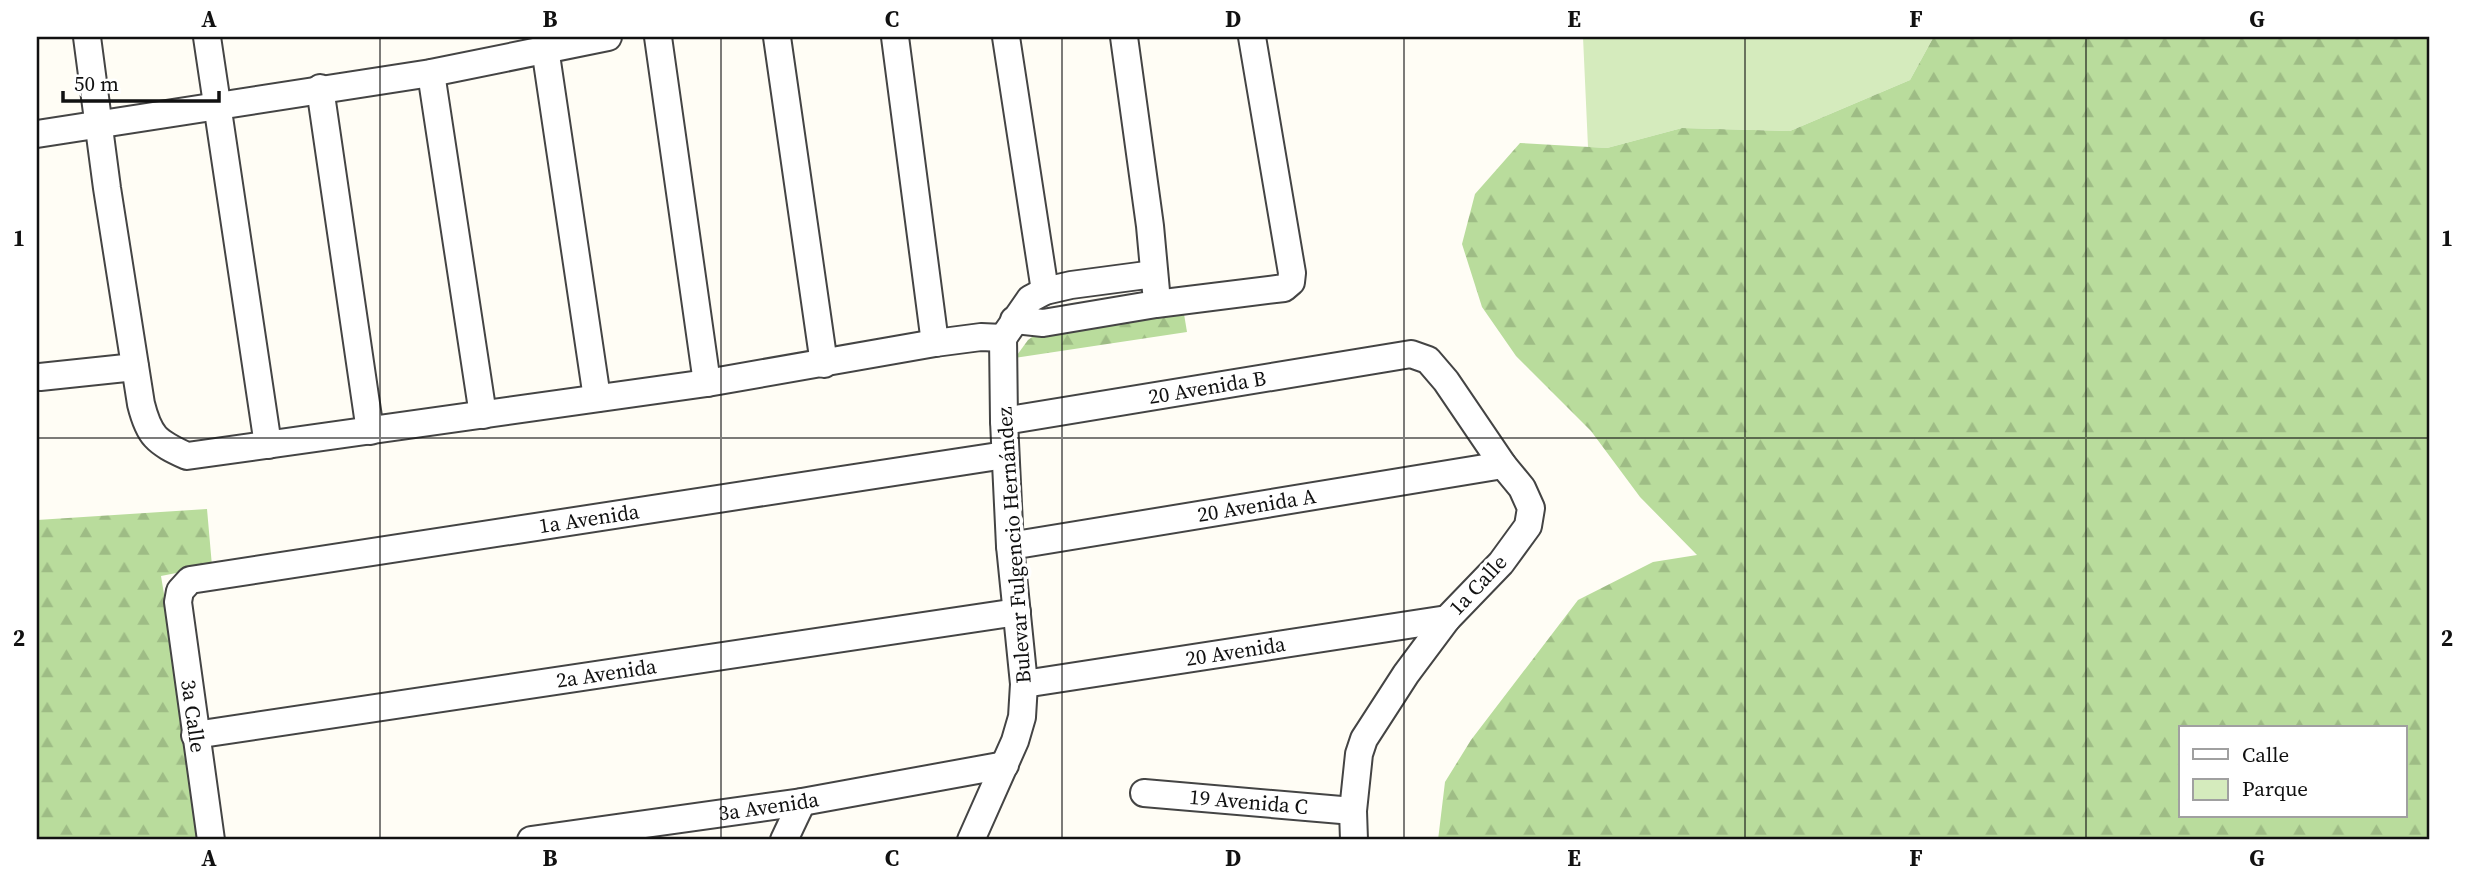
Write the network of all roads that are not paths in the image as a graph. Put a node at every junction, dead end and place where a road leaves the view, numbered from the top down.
1 (87, 37) edge
2 (207, 37) edge
3 (608, 37) edge
4 (658, 37) edge
5 (777, 37) edge
6 (895, 37) edge
7 (1006, 37) edge
8 (1124, 37) edge
9 (1252, 37) edge
10 (502, 46) edge
11 (545, 48) junction
12 (431, 73) junction
13 (320, 88) junction
14 (217, 105) junction
15 (98, 124) junction
16 (37, 134) edge
17 (1154, 274) junction
18 (1045, 291) junction
19 (1156, 304) junction
20 (1009, 329) junction
21 (935, 343) junction
22 (1411, 354) joint
23 (824, 364) junction
24 (135, 368) junction
25 (40, 377) dead end
26 (707, 383) junction
27 (597, 398) junction
28 (483, 415) junction
29 (1004, 421) junction
30 (370, 432) junction
31 (268, 445) junction
32 (1005, 455) junction
33 (1503, 465) junction
34 (1010, 546) junction
35 (180, 591) joint
36 (1017, 612) junction
37 (1447, 619) junction
38 (1024, 684) junction
39 (195, 735) junction
40 (1005, 765) junction
41 (1144, 793) dead end
42 (802, 802) junction
43 (1353, 811) junction
44 (211, 840) edge
45 (531, 840) edge
46 (784, 840) edge
47 (971, 840) edge
48 (1354, 840) edge

1 - 15 street
2 - 14 street
3 - 11 street
4 - 26 street
5 - 23 street
6 - 21 street
7 - 18 street
8 - 17 street
9 - 19 street
10 - 11 street
10 - 12 street
11 - 27 street
12 - 13 street
12 - 28 street
13 - 14 street
13 - 30 street
14 - 15 street
14 - 31 street
15 - 16 street
15 - 24 street
17 - 18 street
17 - 19 street
18 - 20 street
19 - 20 street
20 - 21 street
20 - 29 street, Bulevar Fulgencio Hernández
21 - 23 street
22 - 29 street, 20 Avenida B
22 - 33 street, 1a Calle
23 - 26 street
24 - 25 street
24 - 31 street
26 - 27 street
27 - 28 street
28 - 30 street
29 - 32 street, Bulevar Fulgencio Hernández
30 - 31 street
32 - 34 street, Bulevar Fulgencio Hernández
32 - 35 street, 1a Avenida
33 - 34 street, 20 Avenida A
33 - 37 street, 1a Calle
34 - 36 street, Bulevar Fulgencio Hernández
35 - 39 street, 3a Calle
36 - 38 street, Bulevar Fulgencio Hernández
36 - 39 street, 2a Avenida
37 - 38 street, 20 Avenida
37 - 43 street, 1a Calle
38 - 40 street, Bulevar Fulgencio Hernández
39 - 44 street, 3a Calle
40 - 42 street, 3a Avenida
40 - 47 street, Bulevar Fulgencio Hernández
41 - 43 street, 19 Avenida C
42 - 45 street, 3a Avenida
42 - 46 street
43 - 48 street, 1a Calle

